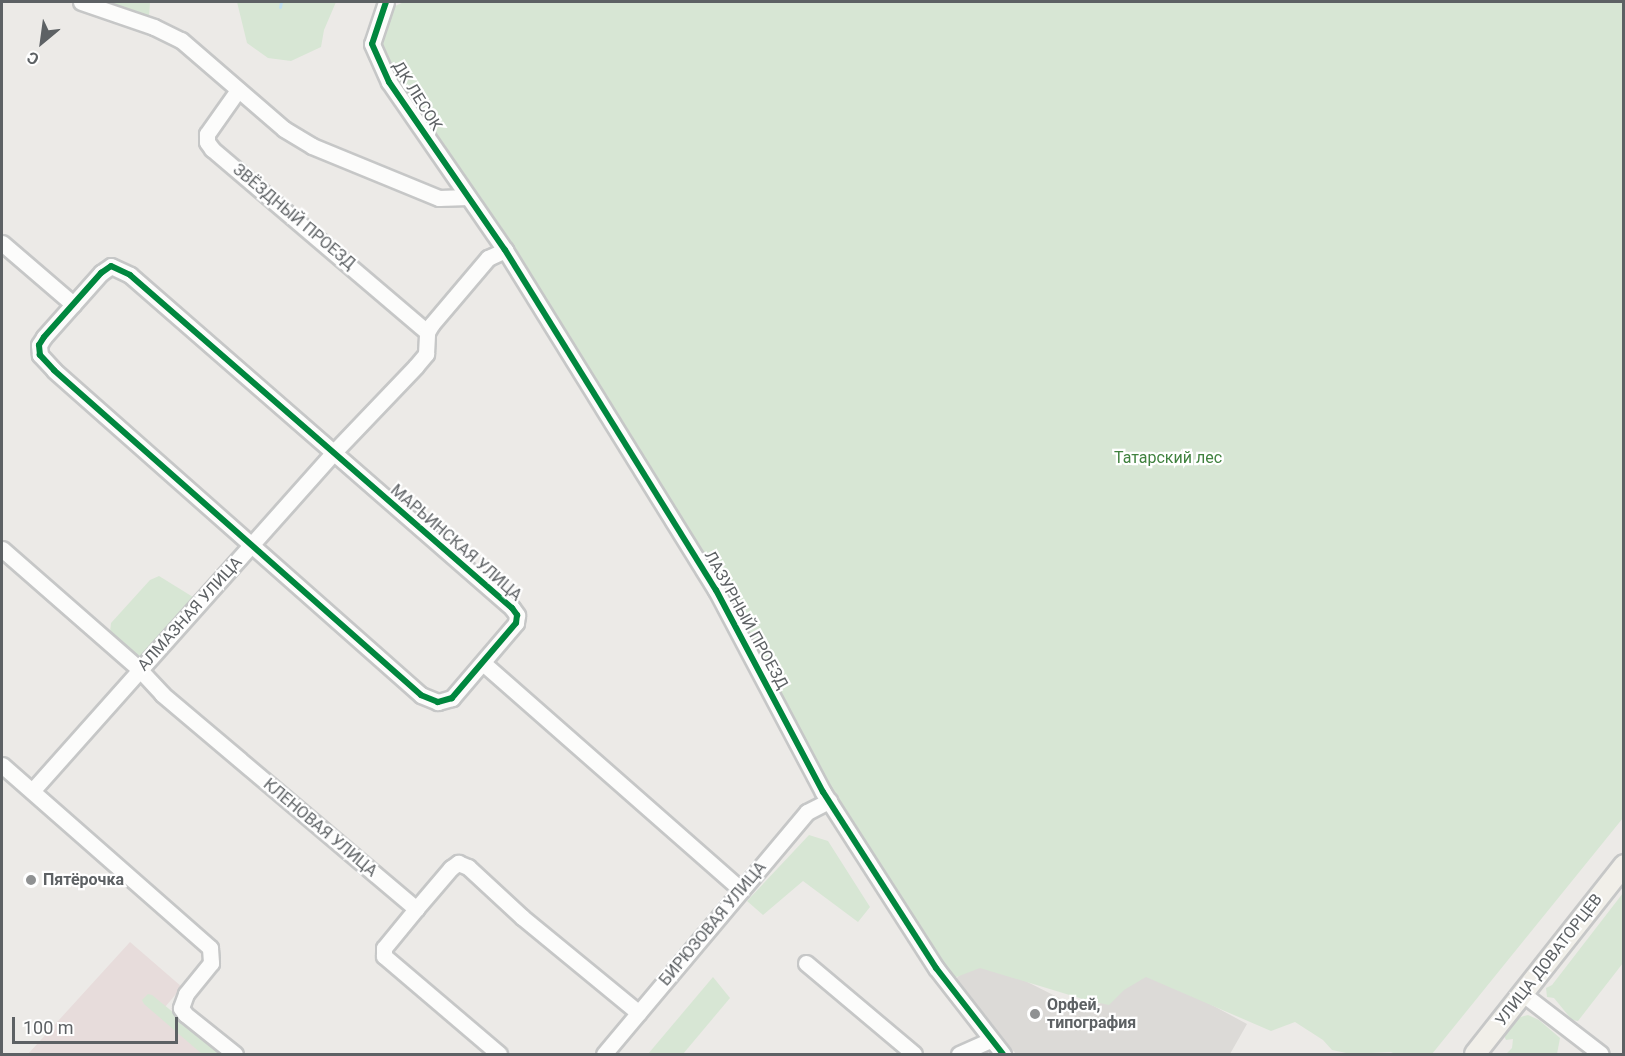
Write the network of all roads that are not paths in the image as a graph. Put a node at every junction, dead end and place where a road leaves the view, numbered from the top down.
1 (81, 2) edge
2 (386, 2) edge
3 (238, 90) junction
4 (468, 197) junction
5 (2, 243) edge
6 (505, 250) junction
7 (74, 304) junction
8 (428, 332) junction
9 (333, 453) junction
10 (253, 543) junction
11 (2, 549) edge
12 (483, 663) junction
13 (140, 670) junction
14 (2, 765) edge
15 (32, 791) junction
16 (829, 801) junction
17 (1623, 865) edge
18 (741, 890) junction
19 (416, 909) junction
20 (806, 963) dead end
21 (1523, 993) junction
22 (639, 1013) junction
23 (991, 1040) junction
24 (235, 1054) edge
25 (499, 1054) edge
26 (604, 1054) edge
27 (914, 1054) edge
28 (958, 1054) edge
29 (1003, 1054) edge
30 (1475, 1054) edge
31 (1601, 1054) edge

1 - 3 street
2 - 4 street, ДК ЛЕСОК
3 - 4 street
3 - 8 street, ЗВЁЗДНЫЙ ПРОЕЗД
4 - 6 street, ЛАЗУРНЫЙ ПРОЕЗД
5 - 7 street
6 - 8 street, АЛМАЗНАЯ УЛИЦА
6 - 16 street, ЛАЗУРНЫЙ ПРОЕЗД
7 - 9 street, МАРЬИНСКАЯ УЛИЦА
7 - 10 street, МАРЬИНСКАЯ УЛИЦА
8 - 9 street, АЛМАЗНАЯ УЛИЦА
9 - 10 street, АЛМАЗНАЯ УЛИЦА
9 - 12 street, МАРЬИНСКАЯ УЛИЦА
10 - 12 street, МАРЬИНСКАЯ УЛИЦА
10 - 13 street, АЛМАЗНАЯ УЛИЦА
11 - 13 street, КЛЕНОВАЯ УЛИЦА
12 - 18 street
13 - 15 street, АЛМАЗНАЯ УЛИЦА
13 - 19 street, КЛЕНОВАЯ УЛИЦА
14 - 15 street
15 - 24 street
16 - 18 street, БИРЮЗОВАЯ УЛИЦА
16 - 23 street, ЛАЗУРНЫЙ ПРОЕЗД
17 - 21 main road, УЛИЦА ДОВАТОРЦЕВ
18 - 22 street, БИРЮЗОВАЯ УЛИЦА
19 - 22 street
19 - 25 street
20 - 27 street
21 - 30 main road, УЛИЦА ДОВАТОРЦЕВ
21 - 31 street
22 - 26 street, БИРЮЗОВАЯ УЛИЦА
23 - 28 street
23 - 29 street, ЛАЗУРНЫЙ ПРОЕЗД

